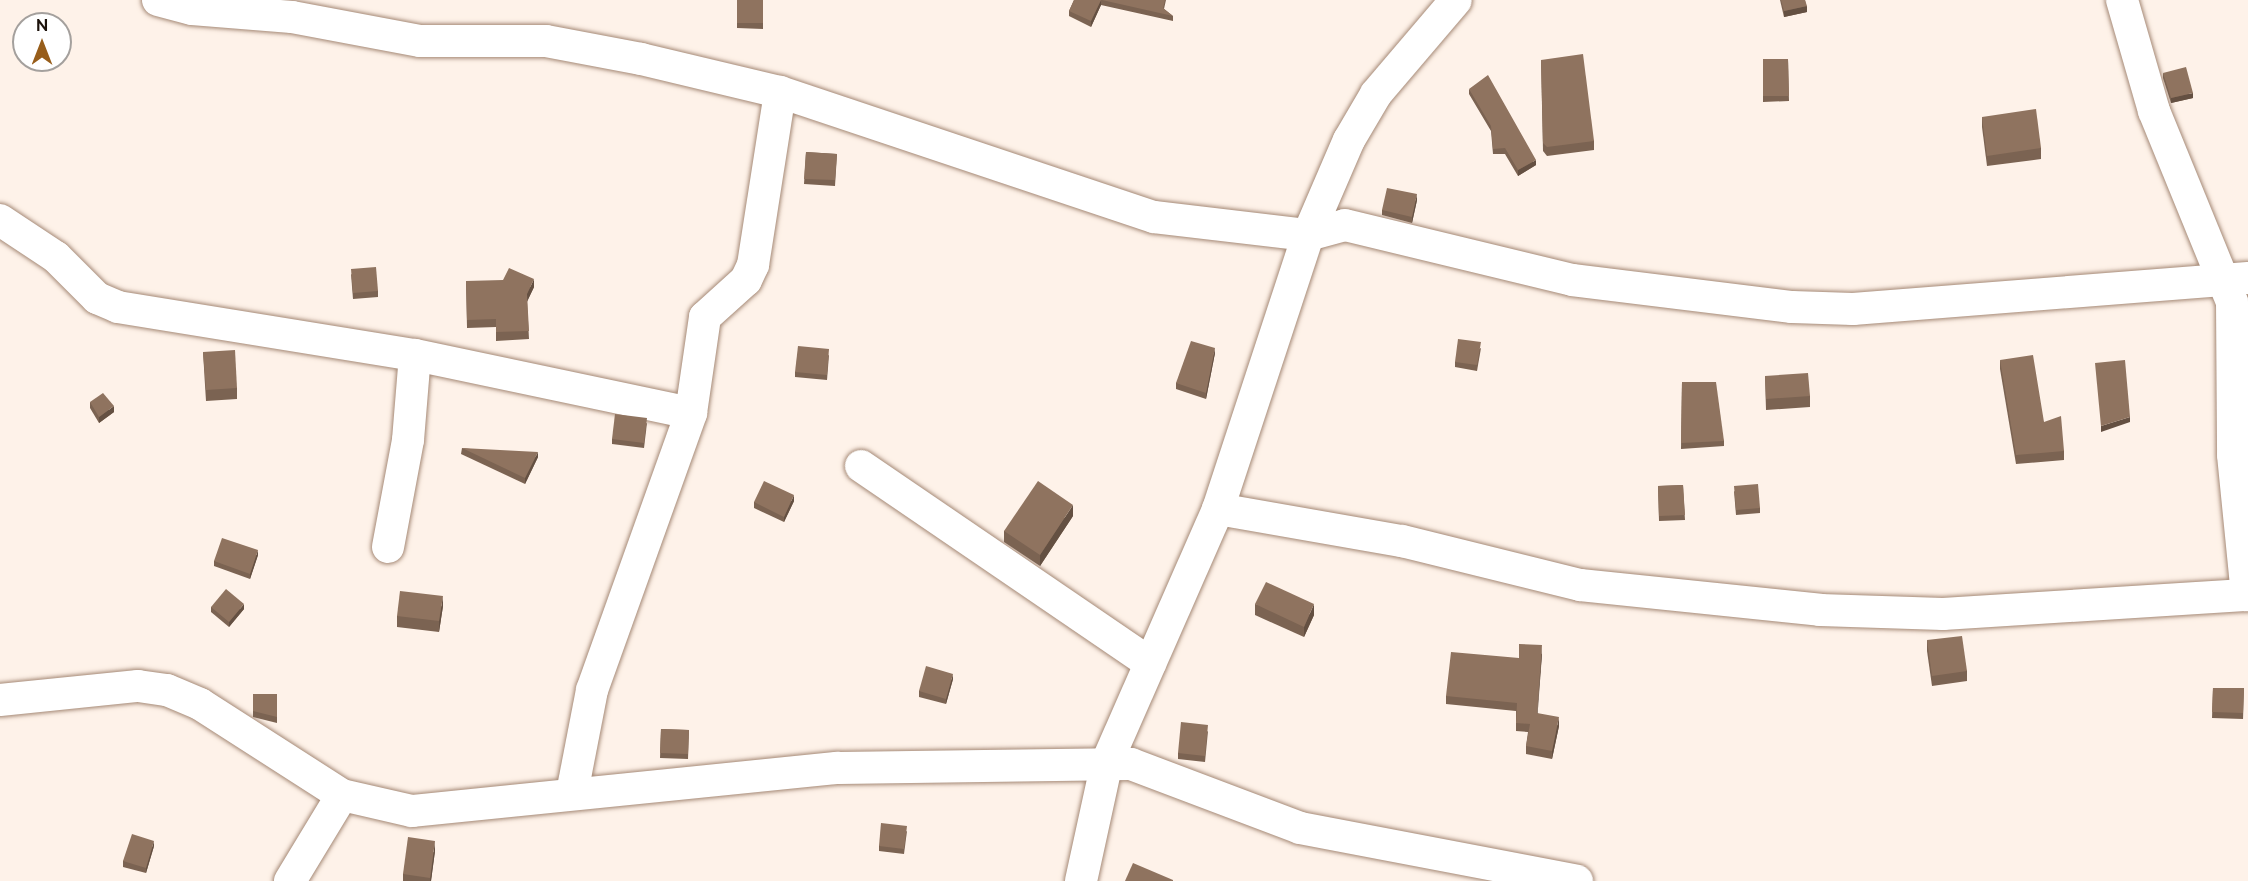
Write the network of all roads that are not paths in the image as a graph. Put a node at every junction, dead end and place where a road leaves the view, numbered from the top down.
1 (158, 0) edge
2 (1456, 0) edge
3 (2122, 0) edge
4 (780, 92) junction
5 (0, 220) edge
6 (1308, 235) junction
7 (2236, 278) edge
8 (415, 355) junction
9 (691, 413) junction
10 (861, 465) dead end
11 (1218, 509) junction
12 (388, 547) dead end
13 (2248, 595) edge
14 (1150, 663) junction
15 (0, 700) edge
16 (1107, 762) junction
17 (572, 793) junction
18 (342, 795) junction
19 (290, 881) edge
20 (1081, 881) edge
21 (1577, 881) edge

1 - 4 street
2 - 6 street
3 - 7 street
4 - 6 street
4 - 9 street
5 - 8 street
6 - 7 street
6 - 11 street
7 - 13 street
8 - 9 street
8 - 12 street
9 - 17 street
10 - 14 street
11 - 13 street
11 - 14 street
14 - 16 street
15 - 18 street
16 - 17 street
16 - 20 street
16 - 21 street
17 - 18 street
18 - 19 street

